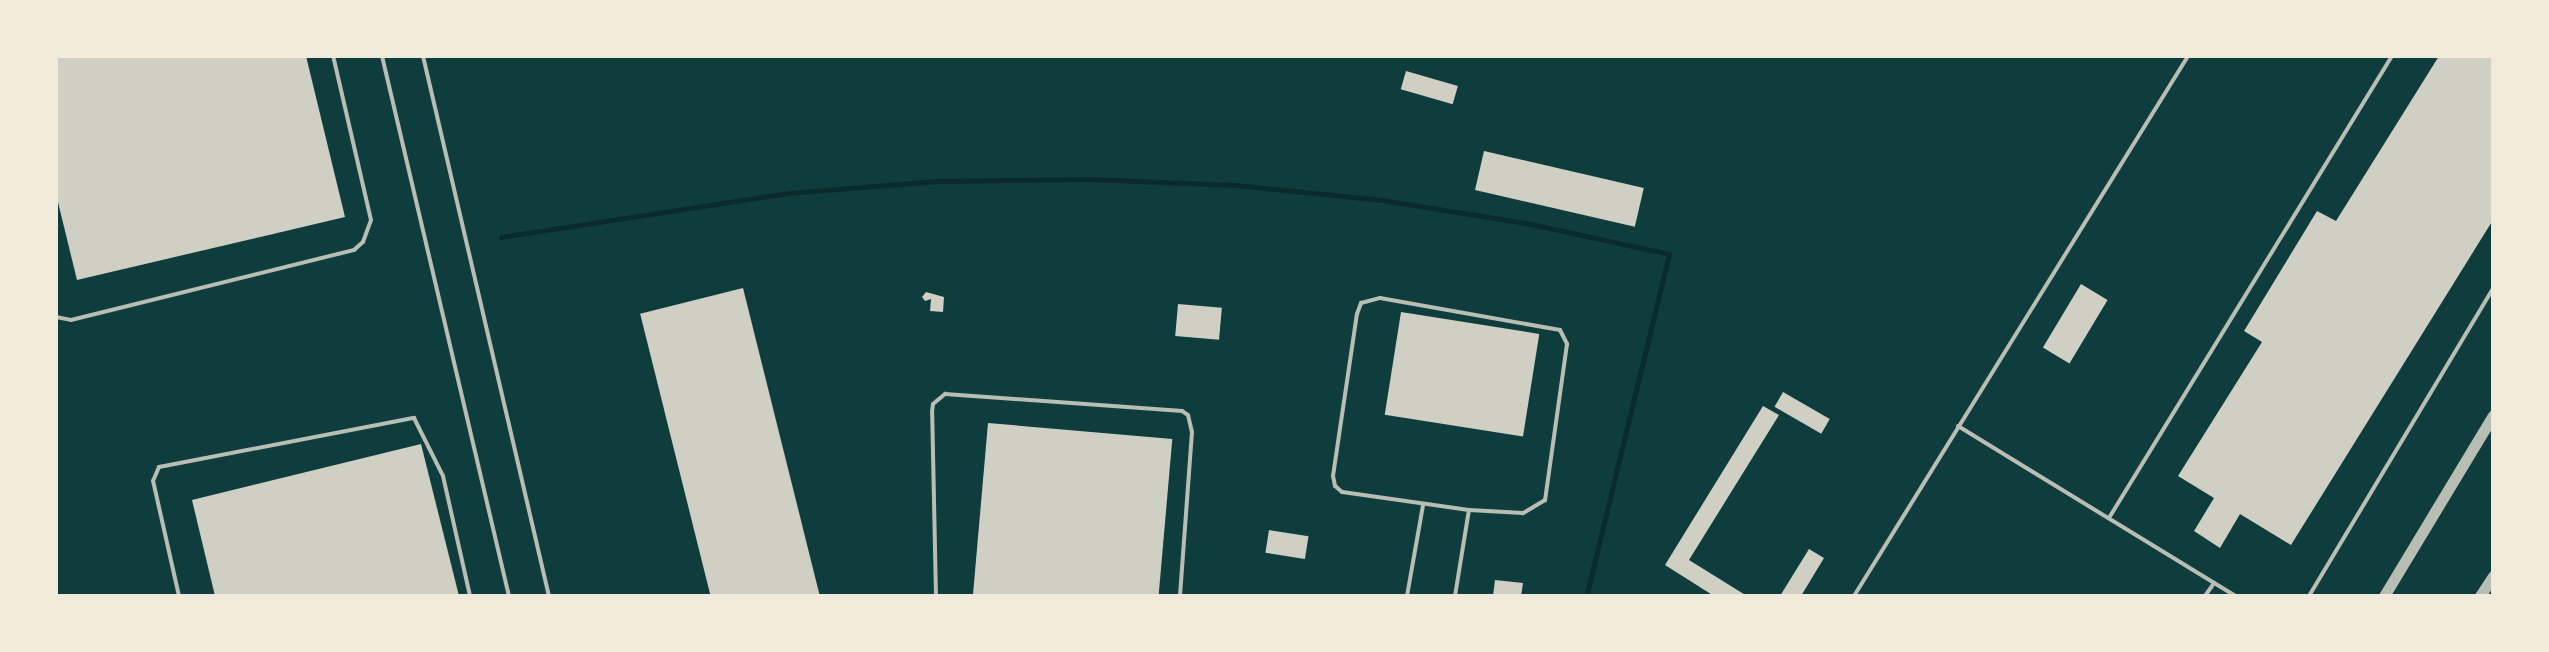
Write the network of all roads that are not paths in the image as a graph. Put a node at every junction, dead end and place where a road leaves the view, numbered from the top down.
1 (333, 56) edge
2 (382, 56) edge
3 (423, 56) edge
4 (2188, 56) edge
5 (2392, 56) edge
6 (2493, 289) edge
7 (56, 317) edge
8 (2493, 415) edge
9 (1958, 426) junction
10 (1423, 505) junction
11 (1469, 510) junction
12 (2109, 518) junction
13 (2493, 576) edge
14 (2214, 583) junction
15 (179, 596) edge
16 (470, 596) edge
17 (509, 596) edge
18 (549, 596) edge
19 (936, 596) edge
20 (1180, 596) edge
21 (1407, 596) edge
22 (1455, 596) edge
23 (1854, 596) edge
24 (2205, 596) edge
25 (2235, 596) edge
26 (2309, 596) edge
27 (2384, 596) edge
28 (2480, 596) edge

1 - 7 lane
2 - 17 lane
3 - 18 lane
4 - 9 lane
5 - 12 lane
6 - 26 lane
8 - 27 street
9 - 12 lane
9 - 23 lane
10 - 11 lane
10 - 11 lane
10 - 21 lane
11 - 22 lane
12 - 14 lane
13 - 28 street
14 - 24 lane
14 - 25 lane
15 - 16 lane
19 - 20 lane

